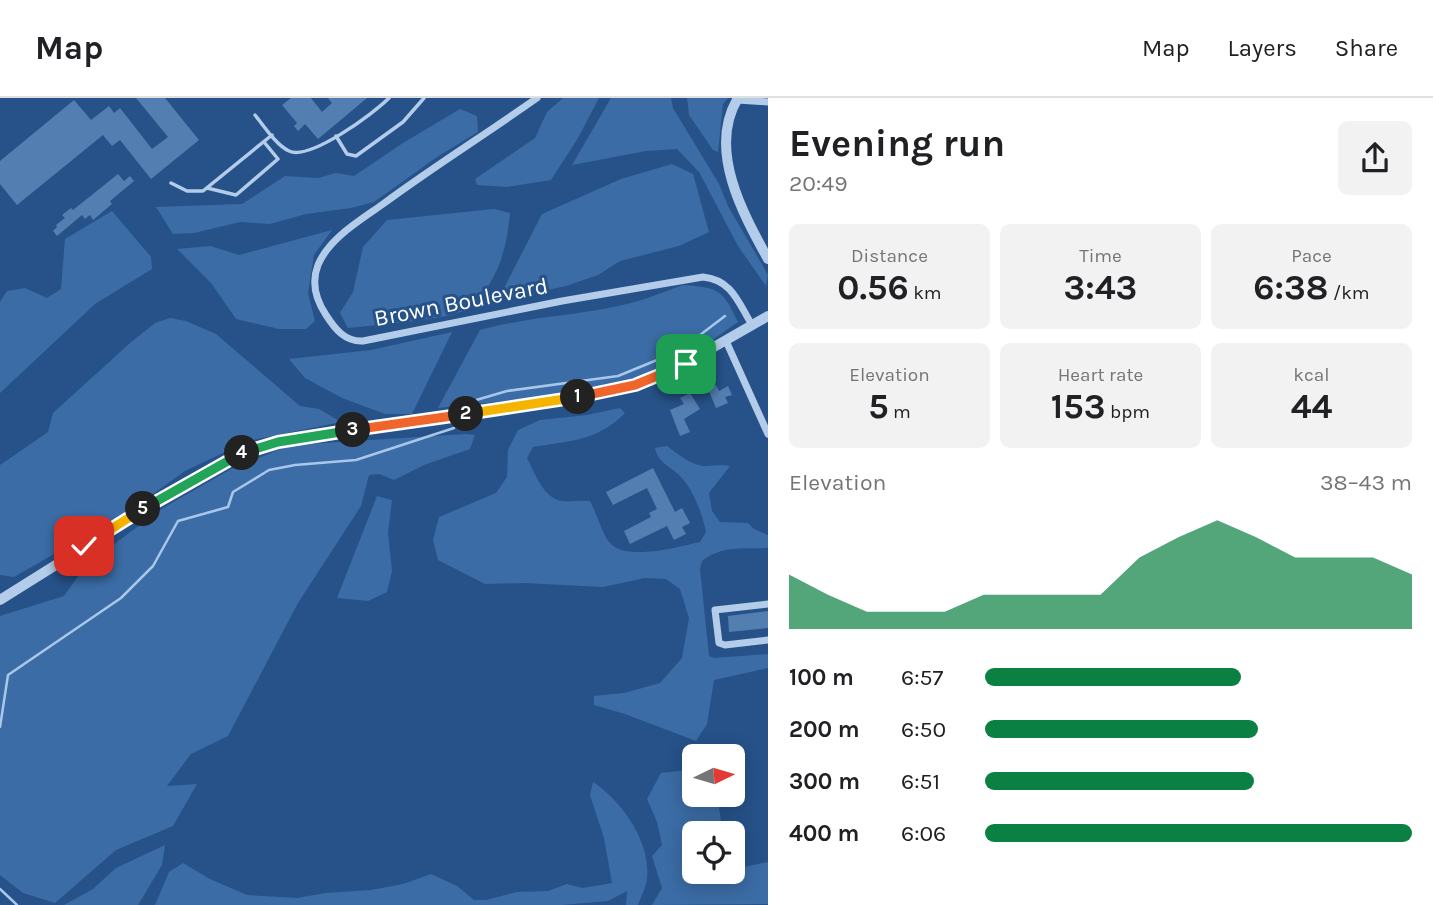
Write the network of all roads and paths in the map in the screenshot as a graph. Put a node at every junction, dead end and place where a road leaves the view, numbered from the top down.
1 (389, 98) edge
2 (425, 98) edge
3 (537, 98) edge
4 (738, 99) edge
5 (768, 99) edge
6 (255, 115) dead end
7 (272, 135) junction
8 (335, 136) junction
9 (264, 142) junction
10 (171, 183) dead end
11 (206, 188) junction
12 (768, 260) edge
13 (768, 316) edge
14 (752, 325) junction
15 (726, 341) junction
16 (768, 434) edge
17 (0, 600) edge
18 (768, 604) edge
19 (768, 640) edge

1 - 8 lane
2 - 8 lane
3 - 14 street, Brown Boulevard
4 - 5 street
4 - 12 street
6 - 7 lane
7 - 8 lane
7 - 9 lane
9 - 11 lane
9 - 11 lane
10 - 11 lane
13 - 14 street
14 - 15 street
15 - 16 street
15 - 17 street
18 - 19 street

